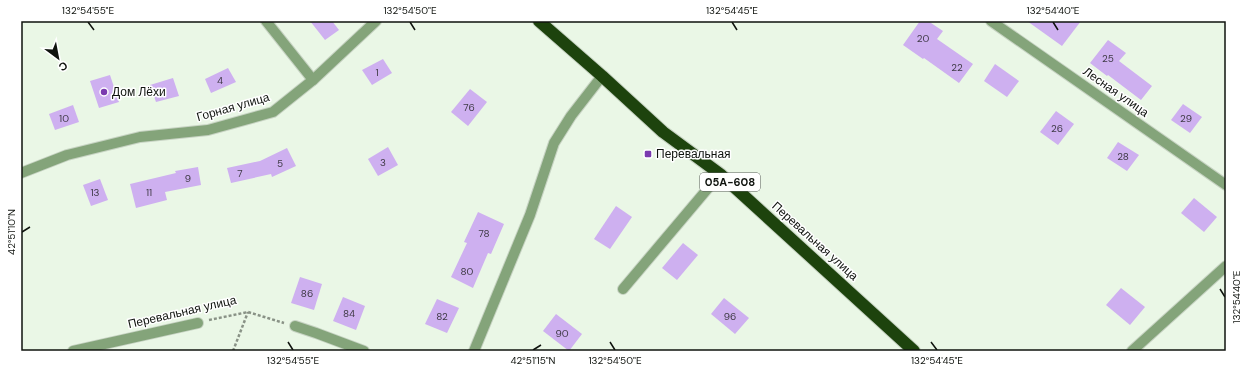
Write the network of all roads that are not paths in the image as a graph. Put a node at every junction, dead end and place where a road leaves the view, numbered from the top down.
1 (266, 21) edge
2 (376, 21) edge
3 (538, 21) edge
4 (991, 21) edge
5 (602, 76) junction
6 (313, 80) junction
7 (21, 173) edge
8 (720, 174) junction
9 (1226, 185) edge
10 (1226, 266) edge
11 (622, 288) dead end
12 (198, 323) road end
13 (295, 326) road end
14 (73, 351) edge
15 (364, 351) edge
16 (474, 351) edge
17 (914, 351) edge
18 (1132, 351) edge

1 - 6 street
2 - 6 street, Горная улица
3 - 5 highway, Перевальная улица / 05А-608
4 - 9 street, Лесная улица
5 - 8 highway, Перевальная улица / 05А-608
5 - 16 street
6 - 7 street, Горная улица
8 - 11 street
8 - 17 highway, Перевальная улица / 05А-608
10 - 18 street
12 - 14 street, Перевальная улица
13 - 15 street

